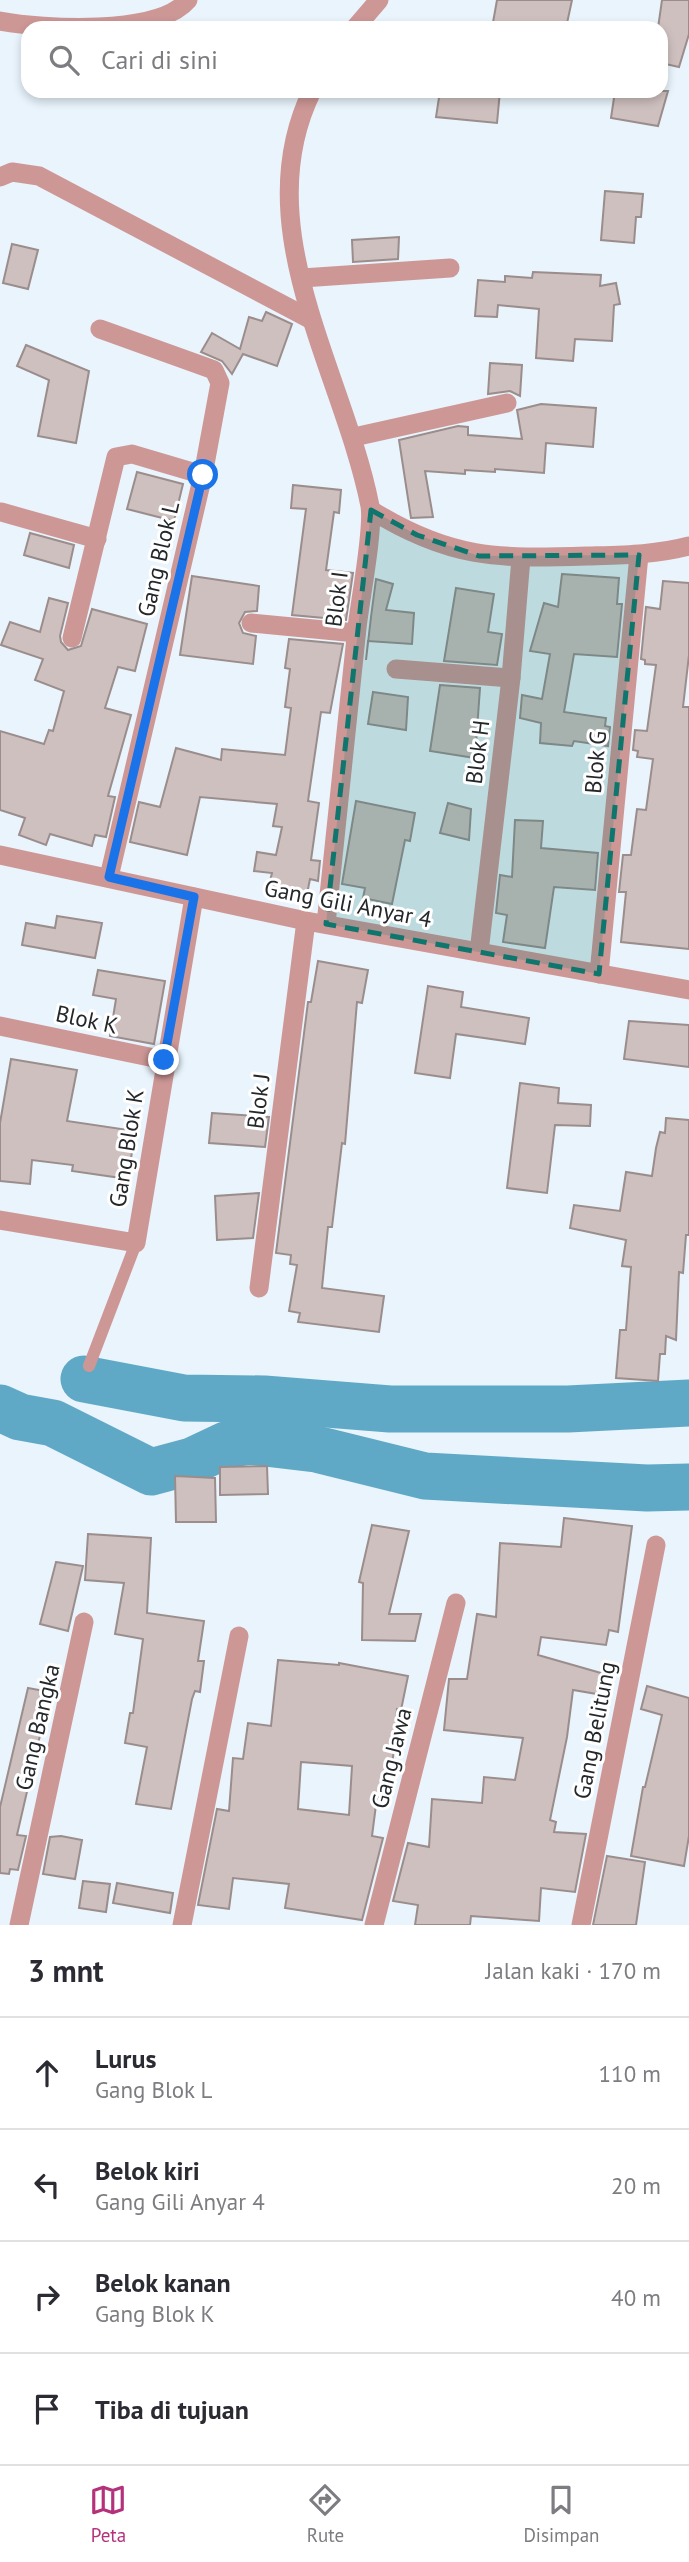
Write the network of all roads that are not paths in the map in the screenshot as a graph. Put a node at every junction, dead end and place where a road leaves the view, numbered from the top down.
1 (188, 0) edge
2 (379, 0) edge
3 (0, 21) edge
4 (136, 21) edge
5 (361, 21) edge
6 (21, 23) edge
7 (308, 98) edge
8 (0, 177) edge
9 (450, 268) dead end
10 (302, 278) junction
11 (310, 319) junction
12 (100, 329) dead end
13 (507, 403) dead end
14 (354, 437) junction
15 (203, 475) junction
16 (371, 510) junction
17 (1, 512) edge
18 (97, 540) junction
19 (689, 546) edge
20 (639, 555) junction
21 (521, 558) junction
22 (251, 623) dead end
23 (356, 634) junction
24 (72, 638) dead end
25 (396, 669) dead end
26 (511, 678) junction
27 (0, 855) edge
28 (109, 877) junction
29 (194, 897) junction
30 (316, 922) junction
31 (479, 952) junction
32 (599, 974) junction
33 (689, 990) edge
34 (0, 1026) edge
35 (164, 1060) junction
36 (0, 1220) edge
37 (136, 1243) junction
38 (259, 1288) dead end
39 (89, 1366) dead end
40 (656, 1545) dead end
41 (456, 1603) dead end
42 (84, 1622) dead end
43 (239, 1636) dead end
44 (19, 1925) edge
45 (182, 1925) edge
46 (374, 1925) edge
47 (581, 1925) edge

1 - 4 street
2 - 5 street
3 - 6 street
7 - 10 street, Blok I
8 - 11 street
9 - 10 street
10 - 11 street, Blok I
11 - 14 street, Blok I
12 - 15 street, Gang Blok L
13 - 14 street
14 - 16 street, Blok I
15 - 18 street
15 - 28 street, Gang Blok L
16 - 21 street
16 - 23 street, Blok I
17 - 18 street
18 - 24 street
19 - 20 street
20 - 21 street
20 - 32 street, Blok G
21 - 26 street, Blok H
22 - 23 street
23 - 30 street, Blok I
25 - 26 street
26 - 31 street, Blok H
27 - 28 street, Gang Gili Anyar 4
28 - 29 street, Gang Gili Anyar 4
29 - 30 street, Gang Gili Anyar 4
29 - 35 street, Gang Blok K
30 - 31 street, Gang Gili Anyar 4
30 - 38 street, Blok J
31 - 32 street, Gang Gili Anyar 4
32 - 33 street, Gang Gili Anyar 4
34 - 35 street, Blok K
35 - 37 street, Gang Blok K
36 - 37 street
37 - 39 lane
40 - 47 street, Gang Belitung
41 - 46 street, Gang Jawa
42 - 44 street, Gang Bangka
43 - 45 street

